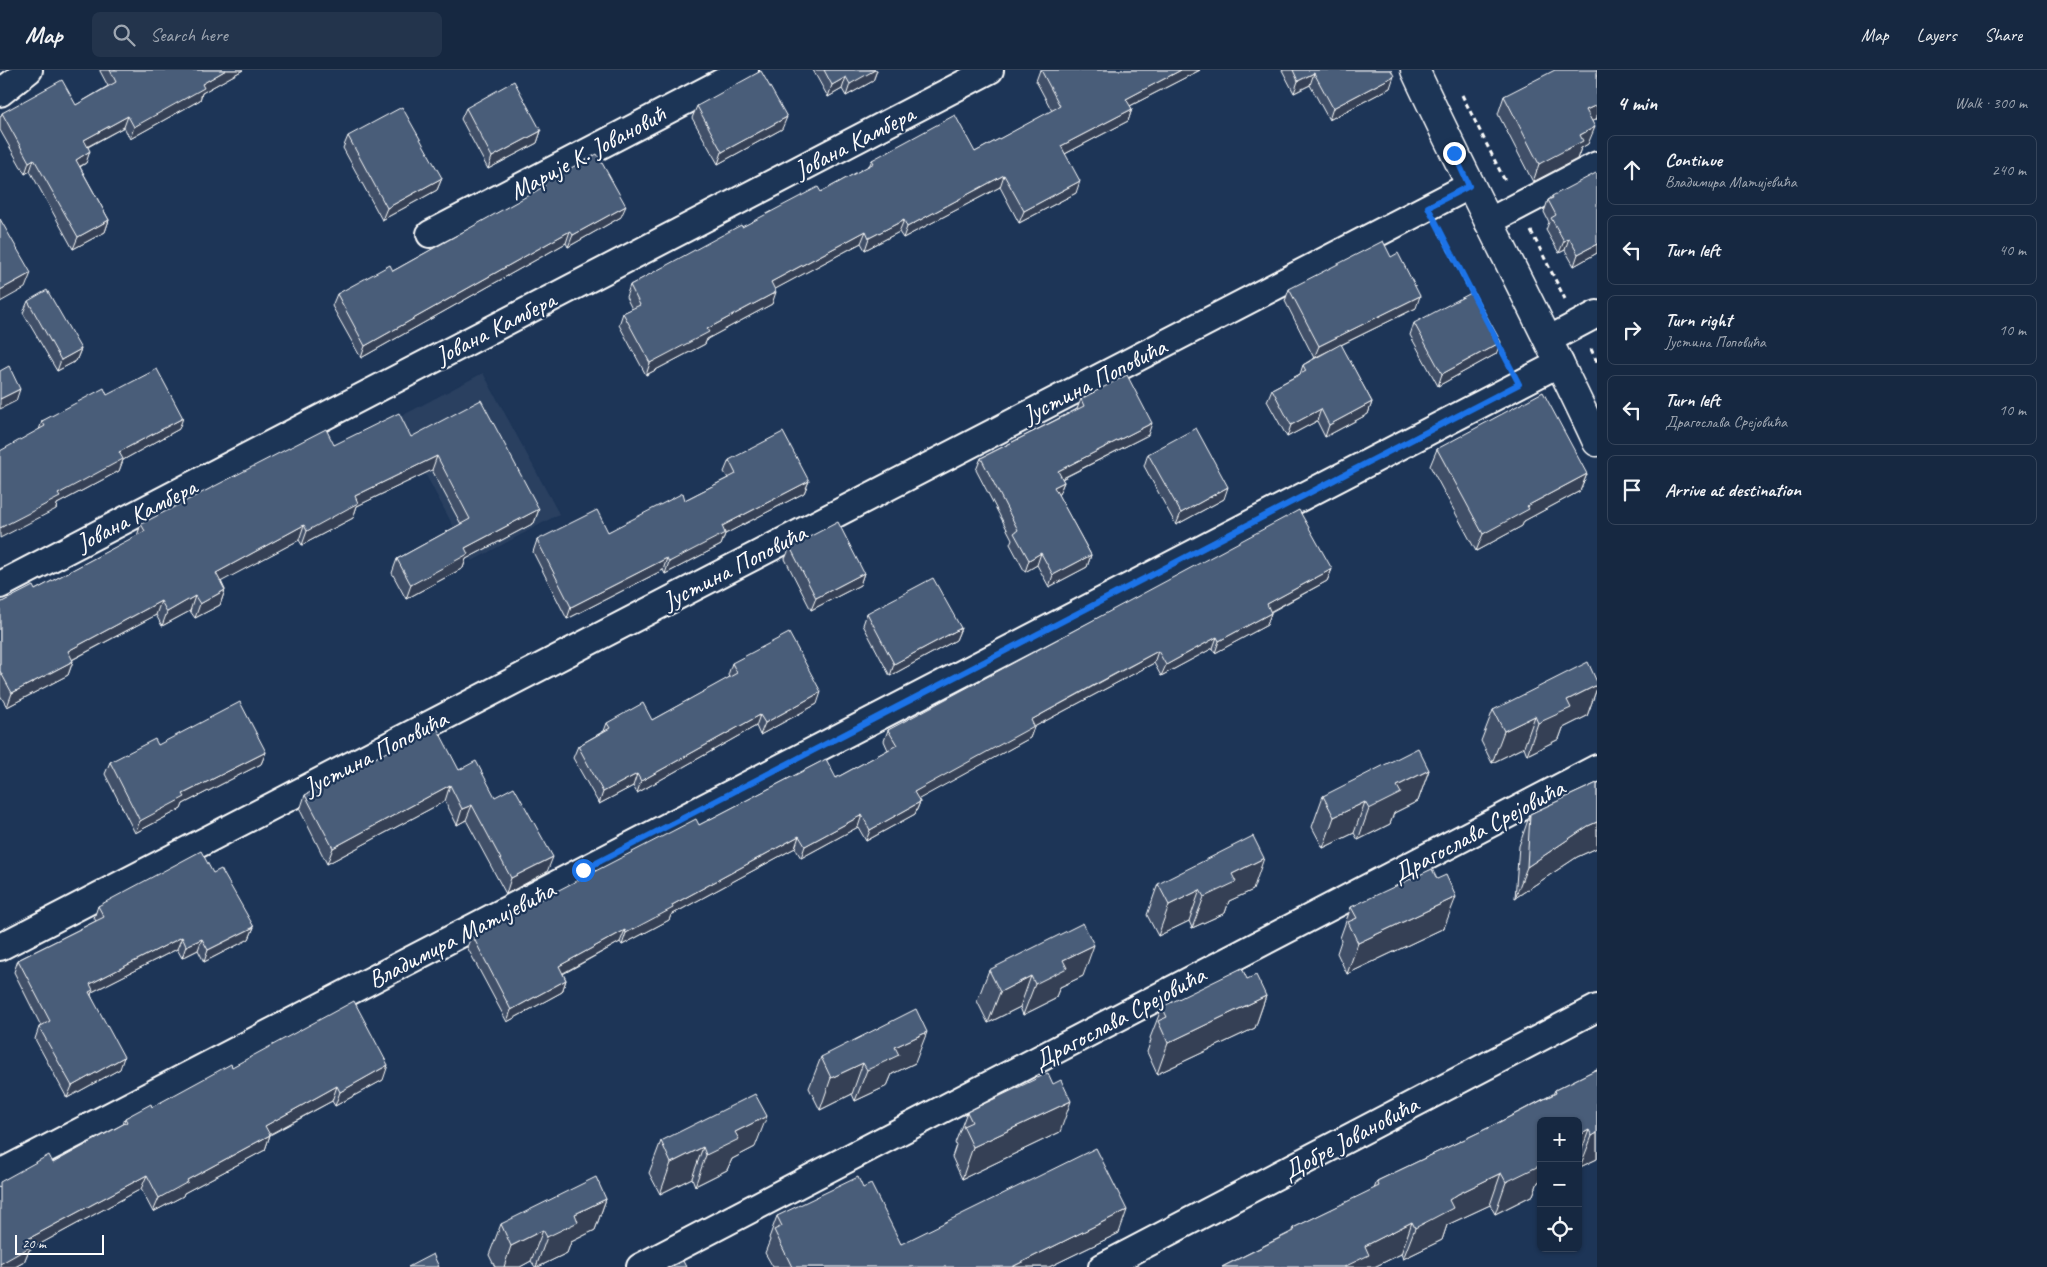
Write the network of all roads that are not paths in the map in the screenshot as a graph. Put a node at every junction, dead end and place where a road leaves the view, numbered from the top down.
1 (30, 70) edge
2 (745, 70) edge
3 (990, 70) edge
4 (1415, 70) edge
5 (0, 93) edge
6 (1597, 164) edge
7 (1469, 186) junction
8 (1488, 222) junction
9 (430, 234) dead end
10 (1597, 314) edge
11 (1554, 352) junction
12 (1597, 442) edge
13 (0, 585) edge
14 (1597, 768) edge
15 (0, 947) edge
16 (1597, 1008) edge
17 (0, 1173) edge
18 (640, 1267) edge
19 (1102, 1267) edge

1 - 5 street
2 - 9 street, Марије К. Јовановић
3 - 13 street, Јована Камбера
4 - 7 street
6 - 8 street
7 - 8 street
7 - 15 street, Јустина Поповића
8 - 11 street
10 - 11 street, Владимира Матијевића
11 - 12 street
11 - 17 street, Владимира Матијевића
14 - 18 street, Драгослава Срејовића
16 - 19 street, Добре Јовановића

